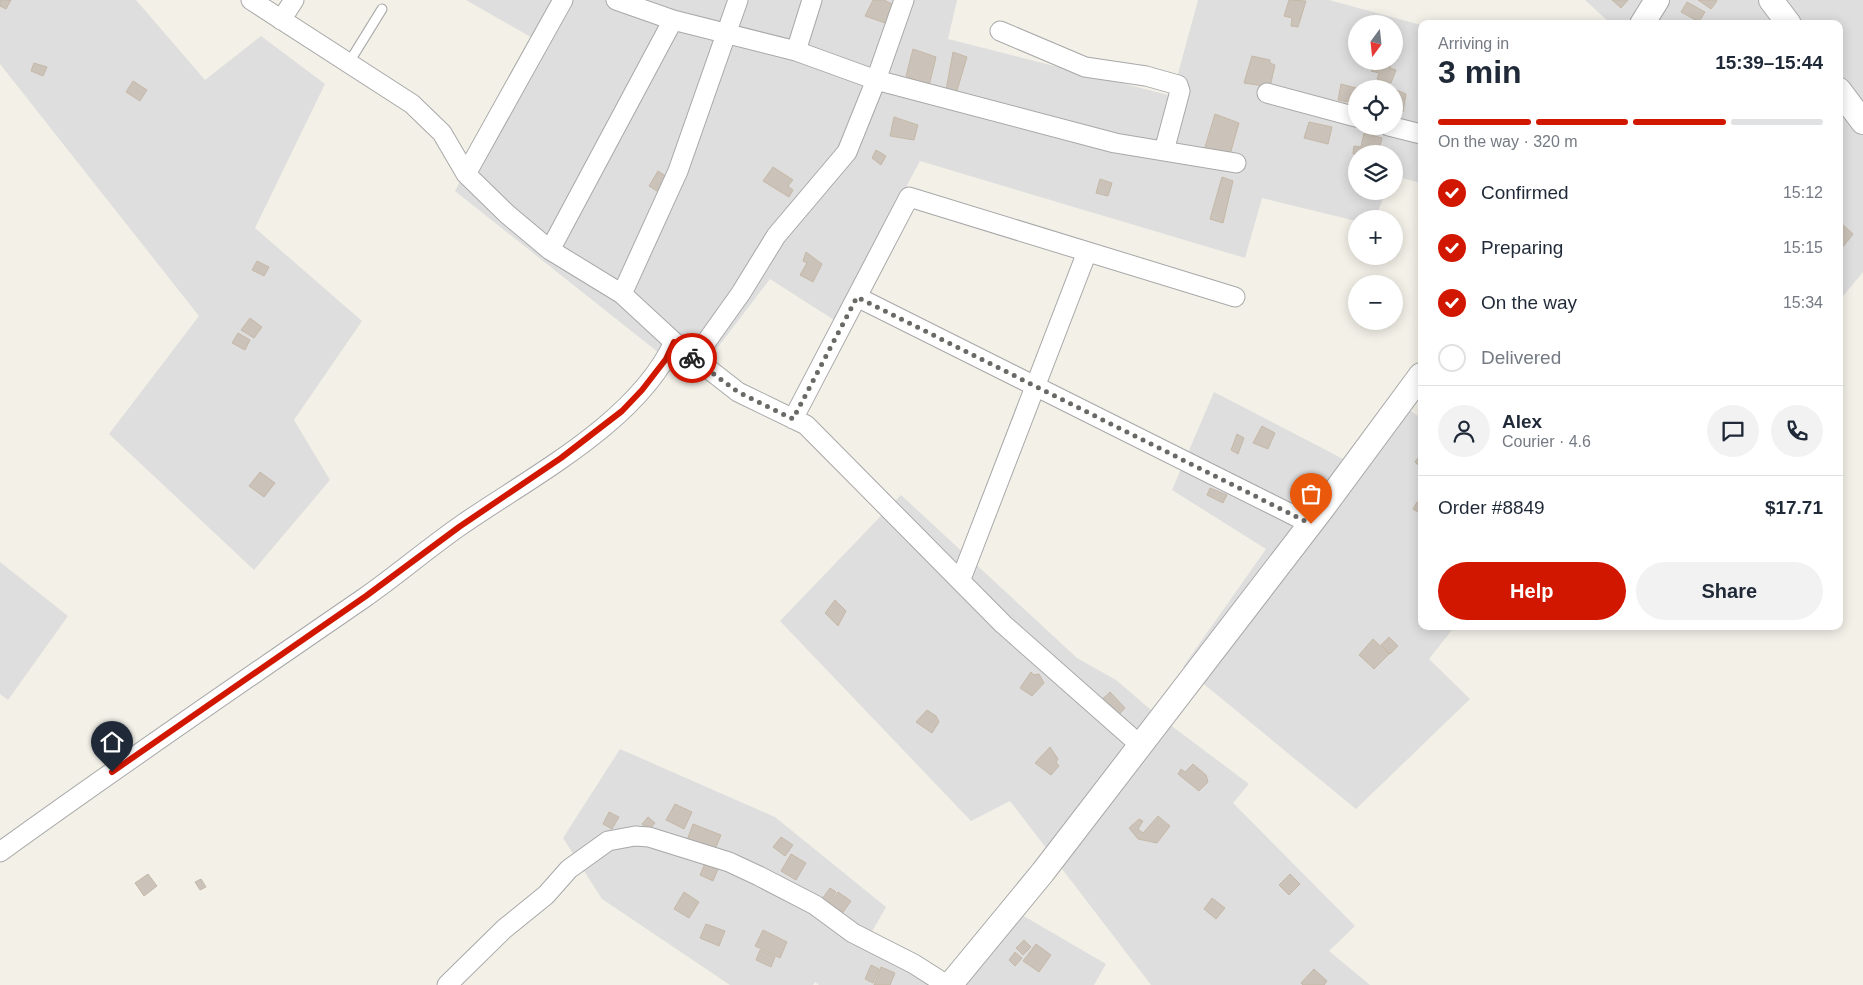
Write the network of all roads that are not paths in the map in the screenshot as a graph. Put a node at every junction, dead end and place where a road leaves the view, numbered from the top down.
1 (251, 0) edge
2 (294, 0) edge
3 (563, 0) edge
4 (616, 0) edge
5 (738, 0) edge
6 (812, 0) edge
7 (904, 0) edge
8 (1657, 0) edge
9 (1771, 0) edge
10 (382, 9) dead end
11 (281, 20) junction
12 (673, 20) junction
13 (1644, 20) edge
14 (1786, 20) edge
15 (1000, 31) dead end
16 (726, 33) junction
17 (796, 51) junction
18 (348, 64) junction
19 (876, 80) junction
20 (1267, 93) dead end
21 (1843, 95) edge
22 (1348, 115) edge
23 (1863, 122) edge
24 (1403, 129) edge
25 (1418, 133) edge
26 (1164, 151) junction
27 (1236, 164) dead end
28 (466, 174) junction
29 (550, 250) junction
30 (1087, 252) junction
31 (622, 294) junction
32 (857, 297) junction
33 (1236, 297) dead end
34 (674, 342) junction
35 (694, 359) junction
36 (1418, 379) edge
37 (1036, 387) junction
38 (793, 419) junction
39 (1311, 524) junction
40 (961, 579) junction
41 (1140, 746) junction
42 (0, 852) edge
43 (447, 985) edge
44 (948, 985) edge

1 - 11 street
2 - 11 street
3 - 28 street
4 - 12 street
5 - 16 street
6 - 17 street
7 - 19 street
8 - 13 street
9 - 14 street
10 - 18 lane
11 - 18 street
12 - 16 street
12 - 29 street
15 - 26 street
16 - 17 street
16 - 31 street
17 - 19 street
18 - 28 street
19 - 26 street
19 - 35 street
20 - 22 street
21 - 23 street
24 - 25 street
26 - 27 street
28 - 29 street
29 - 31 street
30 - 32 street
30 - 33 street
30 - 37 street
31 - 34 street
32 - 37 street
32 - 38 street
34 - 35 street
34 - 42 street
35 - 38 street
36 - 39 street
37 - 39 street
37 - 40 street
38 - 40 street
39 - 41 street
40 - 41 street
41 - 44 street
43 - 44 street

